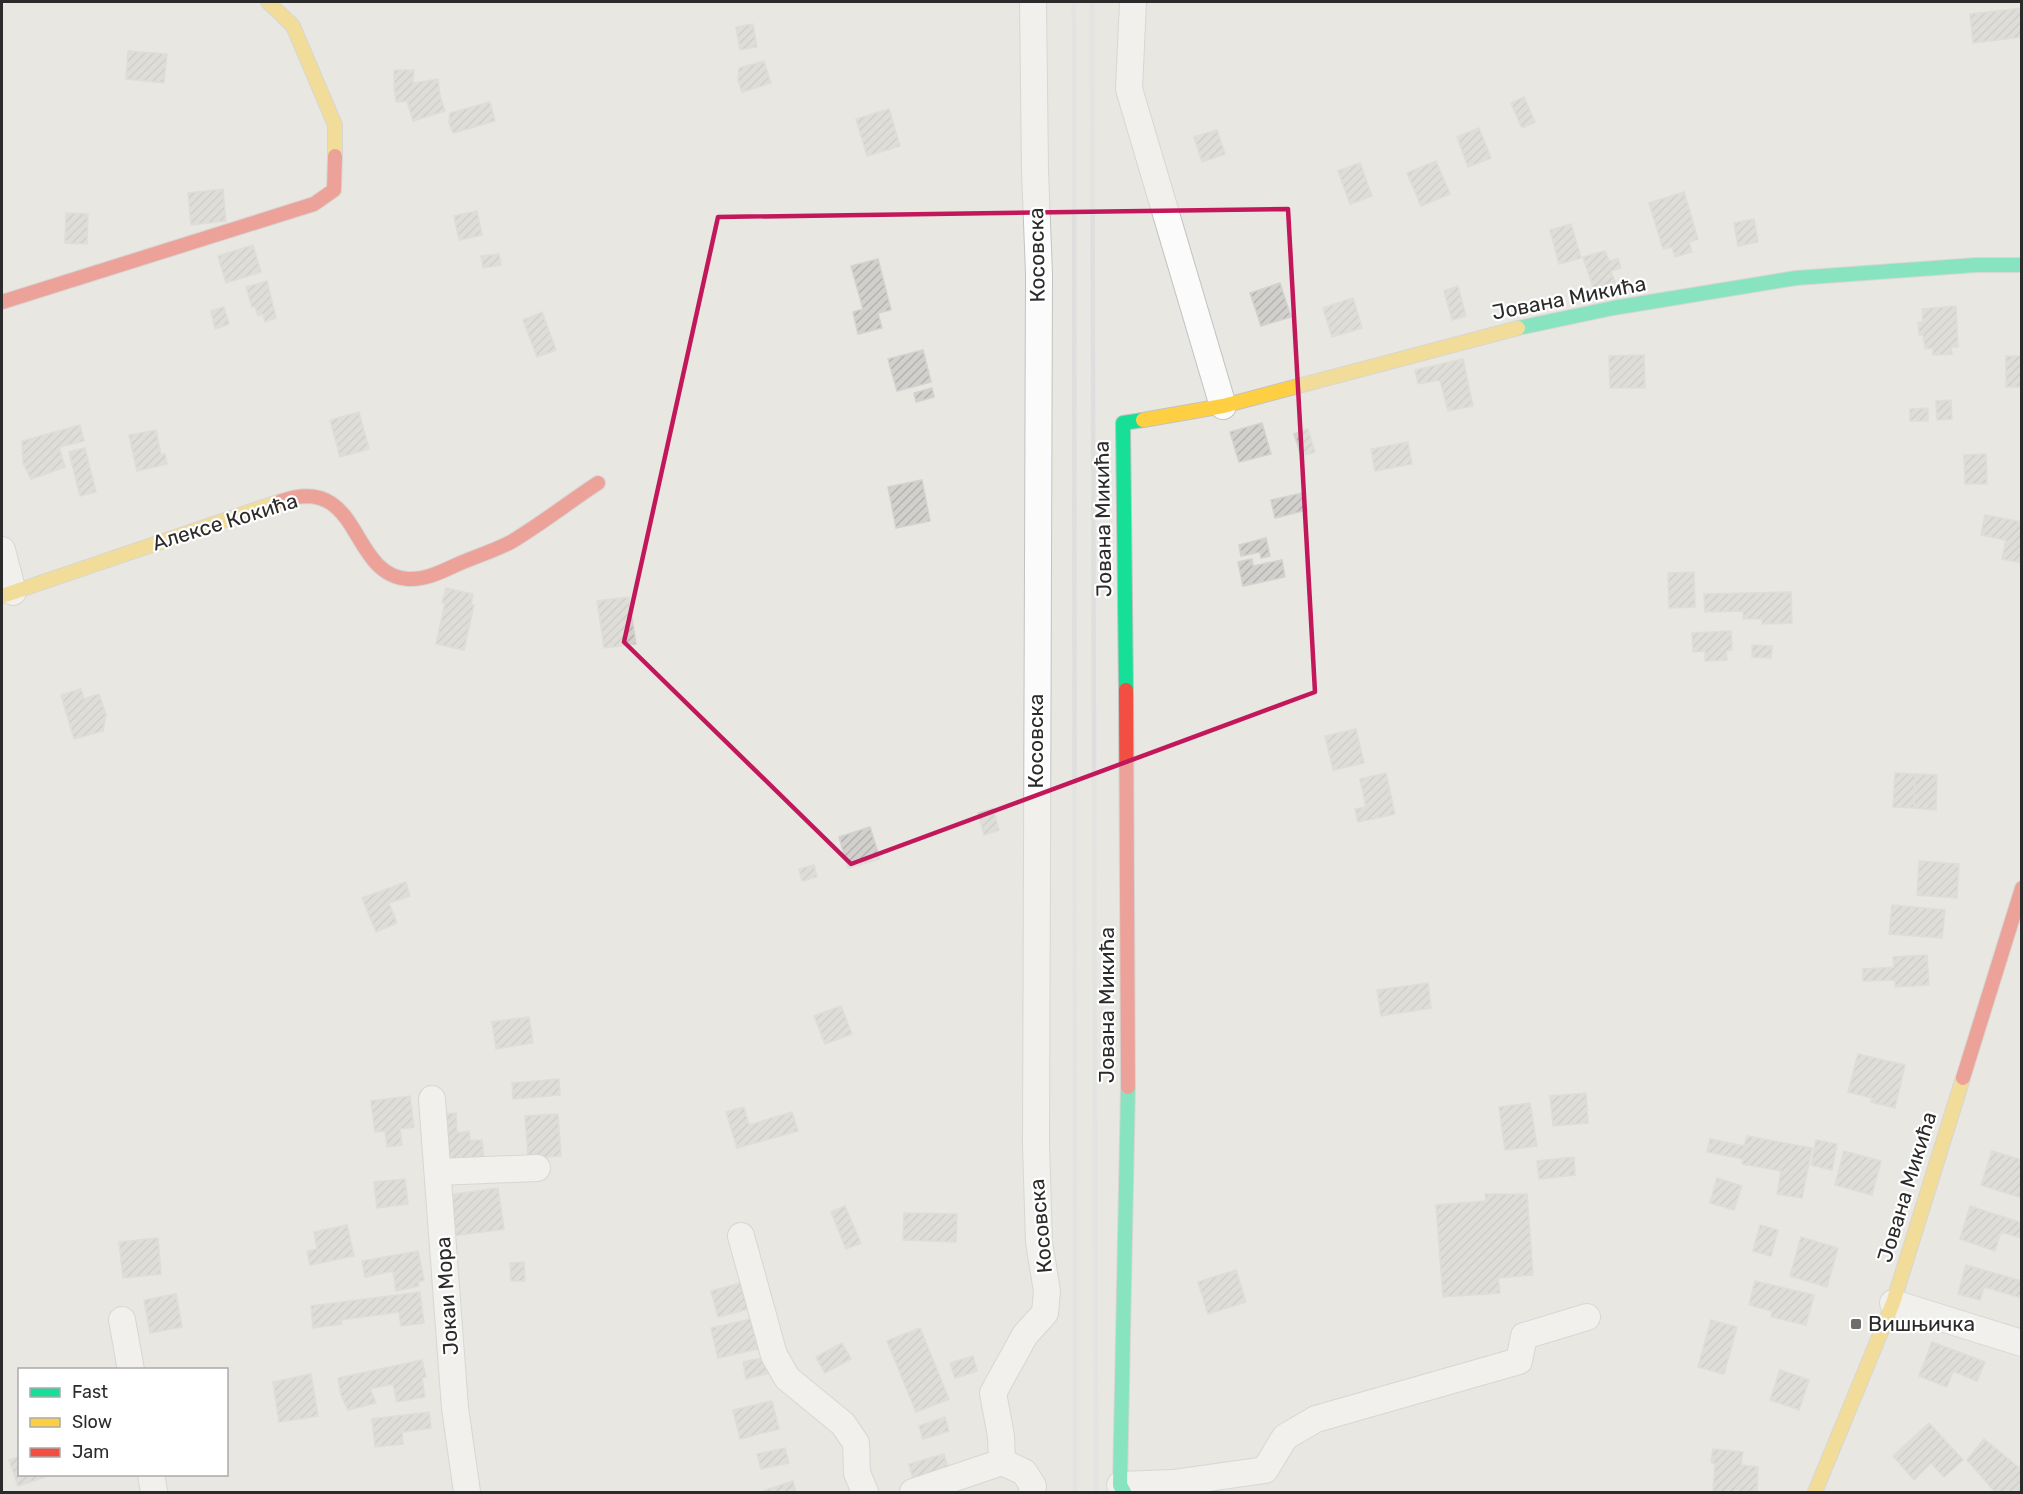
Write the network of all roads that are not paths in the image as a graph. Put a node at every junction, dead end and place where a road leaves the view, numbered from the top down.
1 (268, 2) edge
2 (1033, 2) edge
3 (1133, 2) edge
4 (2022, 265) edge
5 (2, 302) edge
6 (1223, 406) junction
7 (598, 483) dead end
8 (2, 550) edge
9 (7, 594) edge
10 (2022, 888) edge
11 (432, 1099) dead end
12 (537, 1168) dead end
13 (438, 1172) junction
14 (741, 1236) dead end
15 (1893, 1303) junction
16 (1587, 1317) dead end
17 (122, 1320) dead end
18 (2022, 1343) edge
19 (131, 1368) edge
20 (1002, 1462) junction
21 (151, 1476) edge
22 (1122, 1489) edge
23 (154, 1492) edge
24 (467, 1492) edge
25 (865, 1492) edge
26 (913, 1492) edge
27 (1032, 1492) edge
28 (1815, 1492) edge

1 - 5 street
2 - 20 street, Косовска
3 - 6 street
4 - 6 street, Јована Микића
6 - 22 street, Јована Микића
7 - 9 street, Алексе Кокића
8 - 9 street, Алексе Кокића
10 - 15 street, Јована Микића
11 - 13 street, Јокаи Мора
12 - 13 street
13 - 24 street, Јокаи Мора
14 - 25 street
15 - 18 street
15 - 28 street, Јована Микића
16 - 22 street
17 - 19 street
20 - 26 street
20 - 27 street
21 - 23 street

